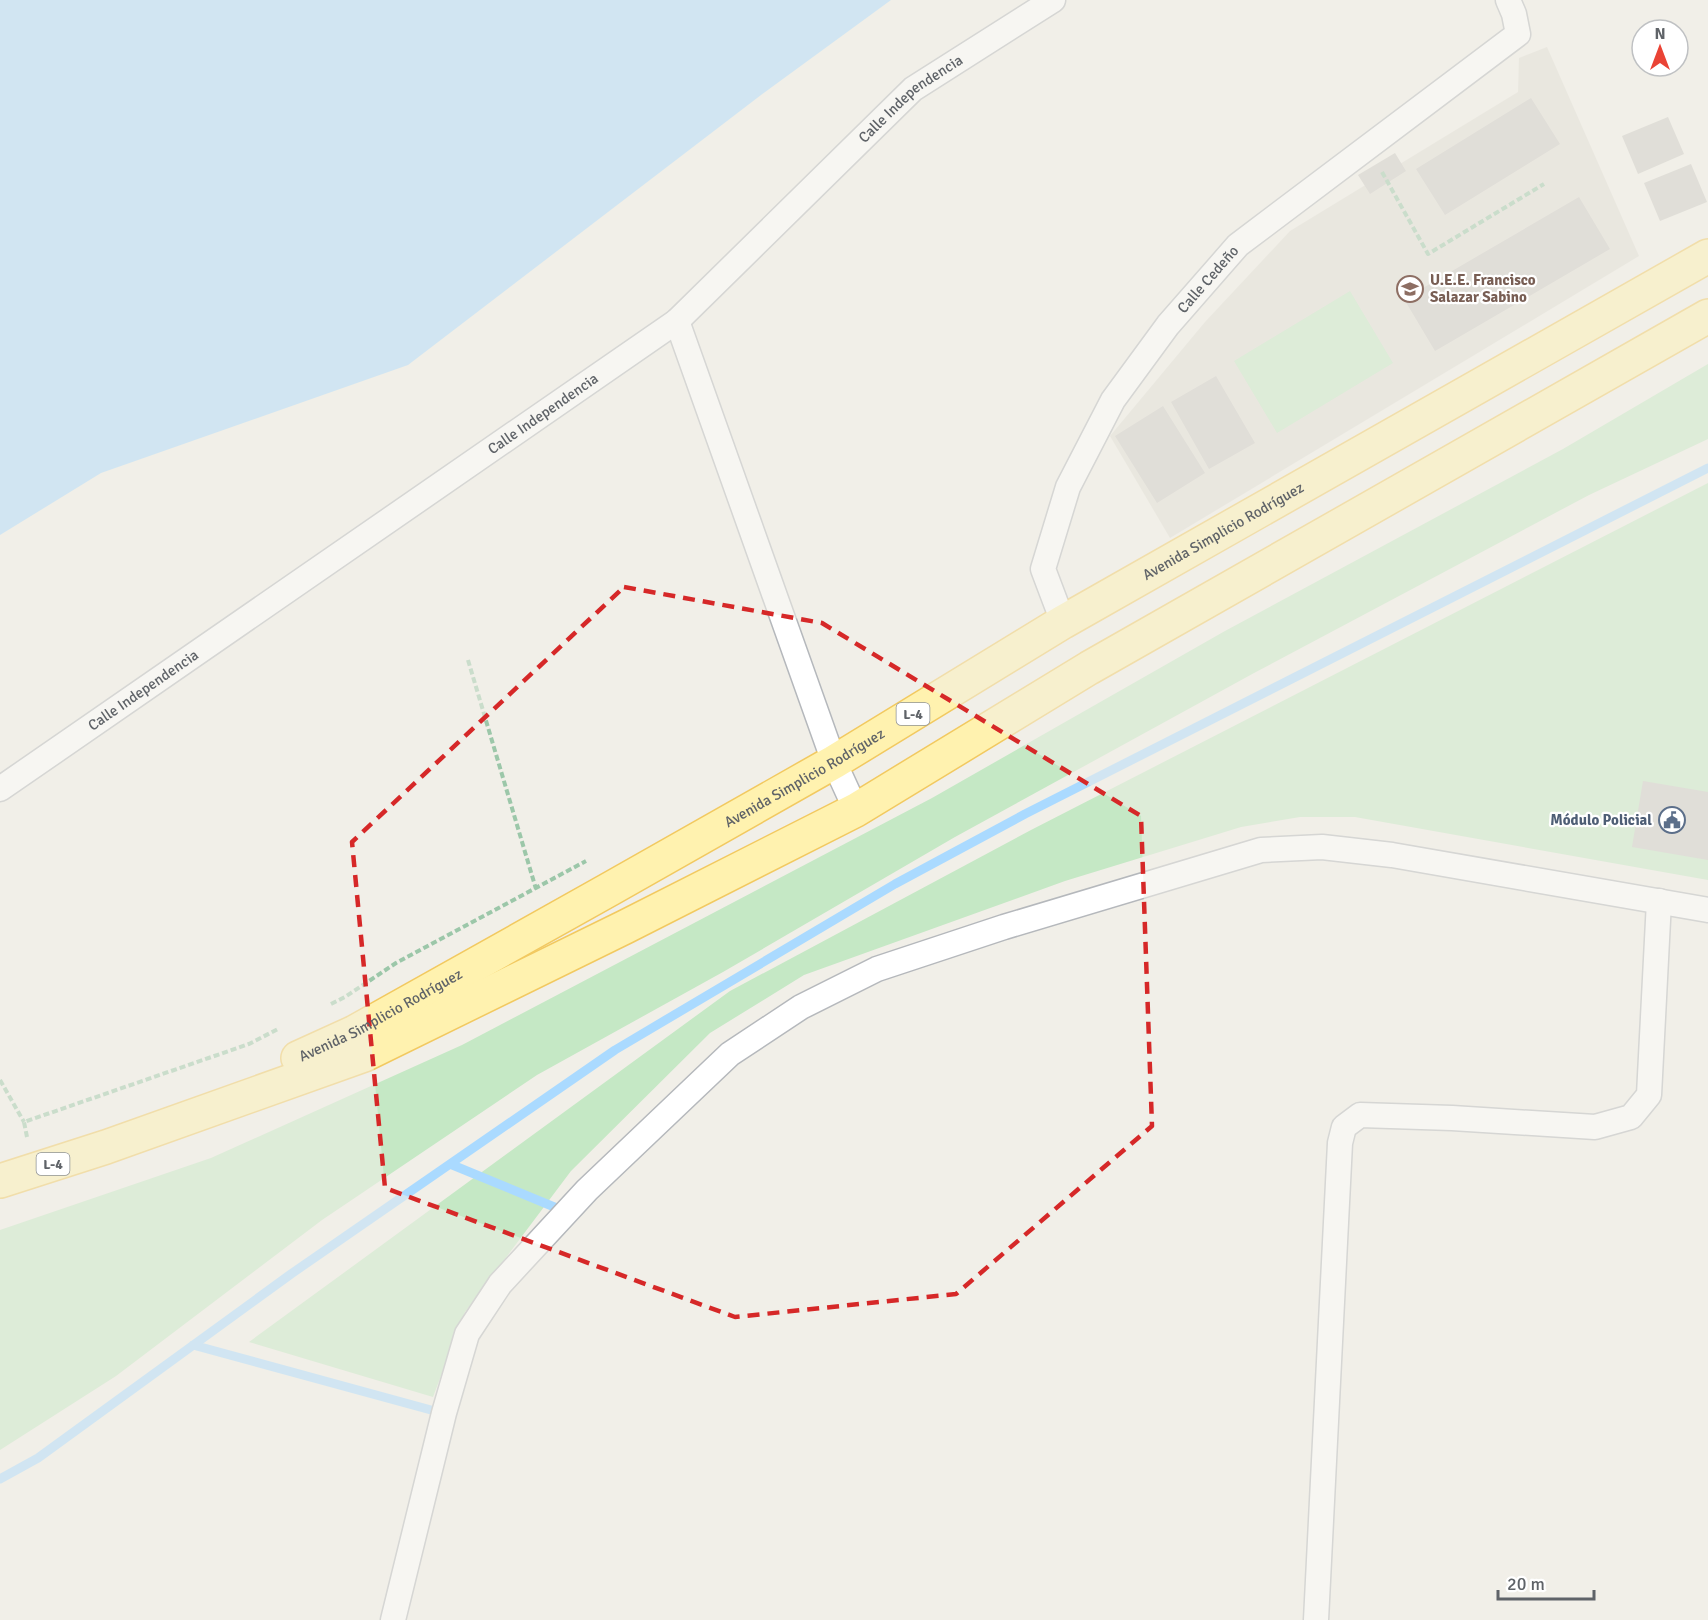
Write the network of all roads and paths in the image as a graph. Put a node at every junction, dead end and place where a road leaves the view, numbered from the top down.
1 (1053, 0) edge
2 (1508, 0) edge
3 (1368, 147) junction
4 (1544, 184) dead end
5 (1708, 256) edge
6 (1708, 316) edge
7 (677, 321) junction
8 (1063, 622) junction
9 (468, 660) dead end
10 (834, 762) junction
11 (0, 789) edge
12 (856, 810) junction
13 (597, 856) dead end
14 (536, 889) junction
15 (1659, 901) junction
16 (1708, 910) edge
17 (324, 1007) dead end
18 (285, 1026) dead end
19 (0, 1080) edge
20 (24, 1122) junction
21 (106, 1147) junction
22 (32, 1171) junction
23 (0, 1181) edge
24 (393, 1620) edge
25 (1316, 1620) edge

1 - 7 street, Calle Independencia
2 - 3 street, Calle Cedeño
3 - 4 path
3 - 8 street, Calle Cedeño
5 - 8 main road, Avenida Simplicio Rodríguez / L-4
6 - 12 main road, Avenida Simplicio Rodríguez / L-4
7 - 10 street
7 - 11 street, Calle Independencia
8 - 10 main road, Avenida Simplicio Rodríguez / L-4
9 - 14 path
10 - 12 street
10 - 21 main road, Avenida Simplicio Rodríguez / L-4
12 - 21 main road, Avenida Simplicio Rodríguez / L-4
13 - 14 path
14 - 17 path
15 - 16 street
15 - 24 street
15 - 25 street
18 - 20 path
19 - 20 path
20 - 22 path
21 - 22 main road, Avenida Simplicio Rodríguez / L-4
22 - 23 main road, Avenida Simplicio Rodríguez / L-4

